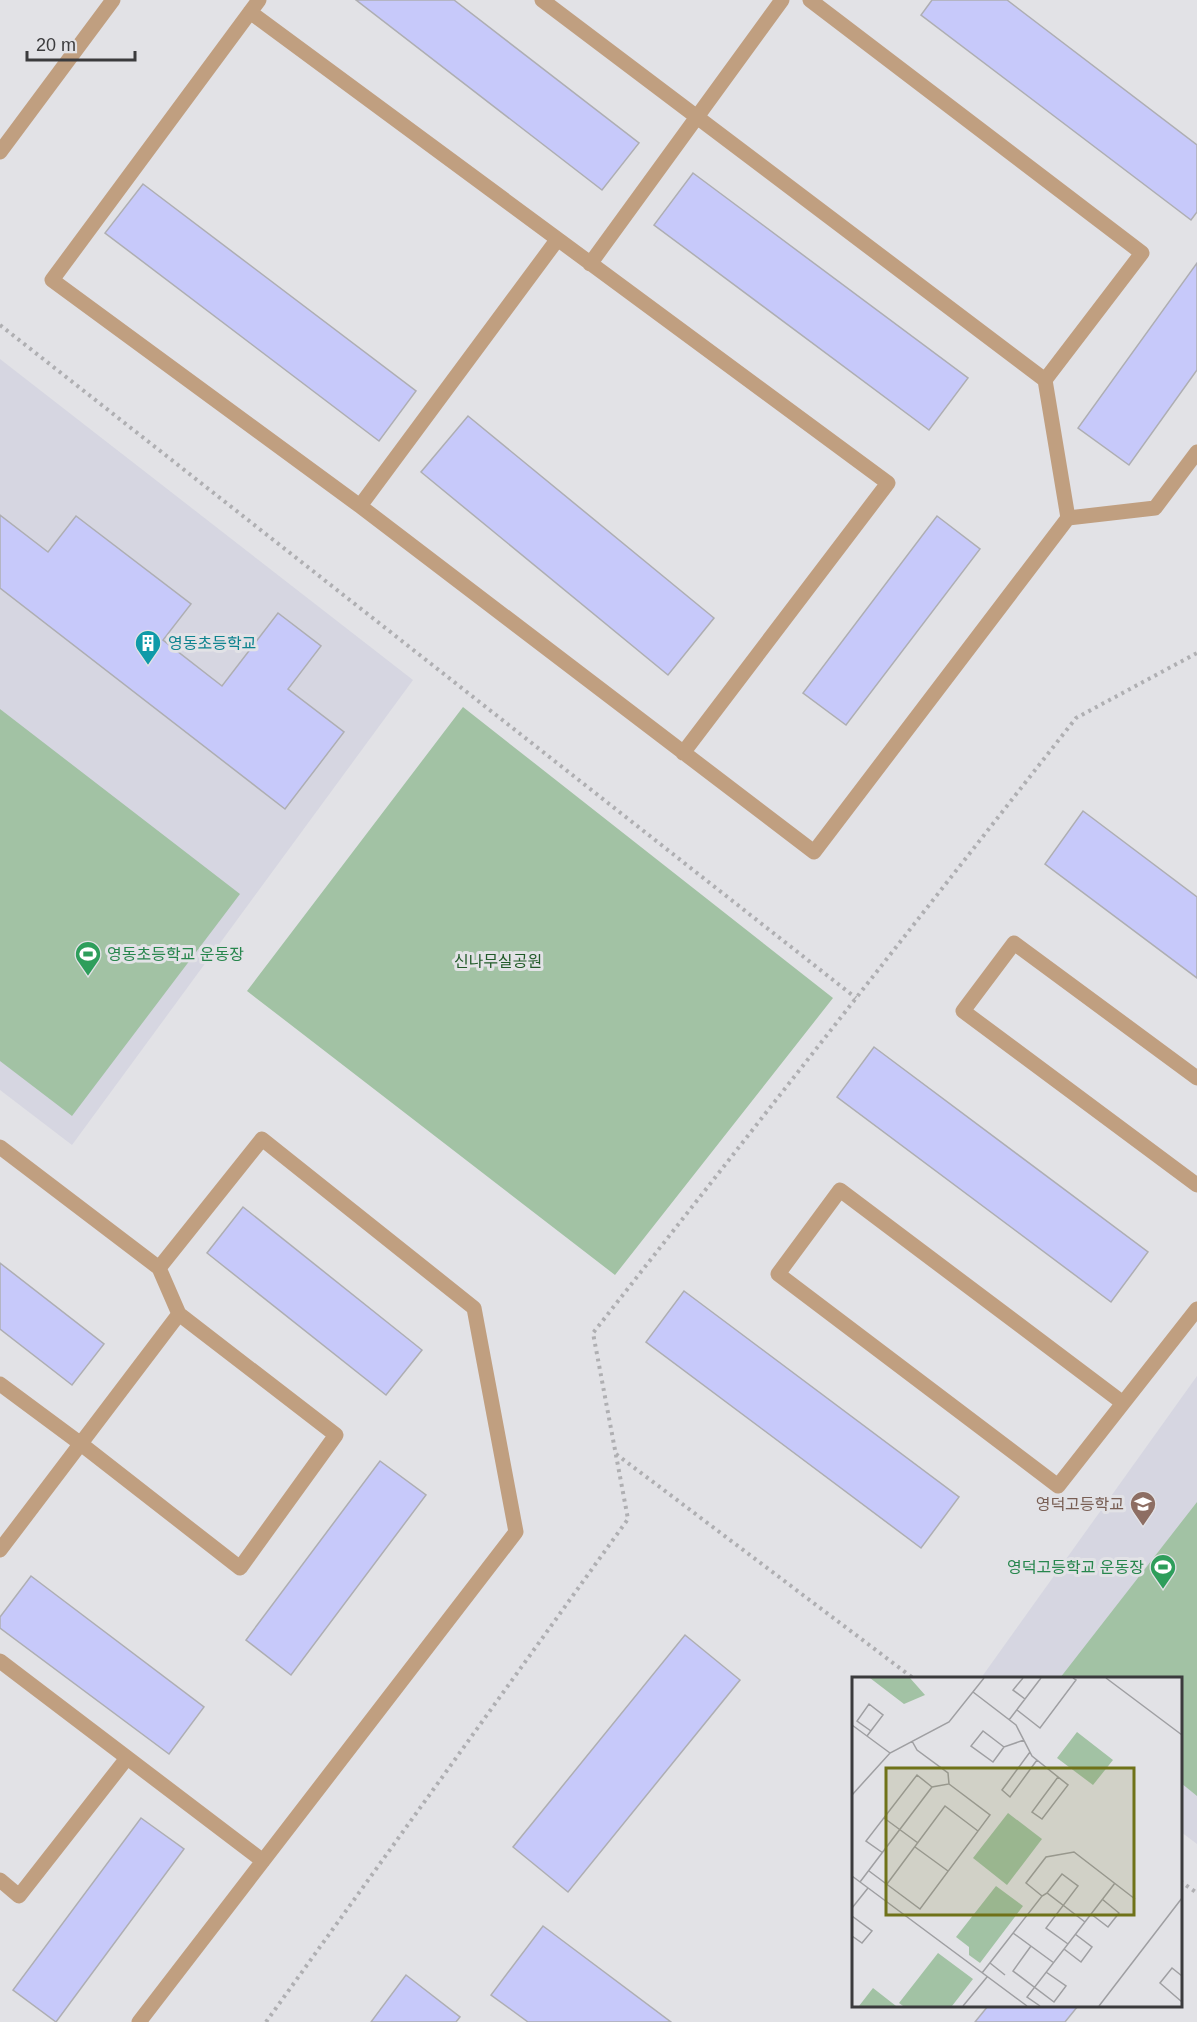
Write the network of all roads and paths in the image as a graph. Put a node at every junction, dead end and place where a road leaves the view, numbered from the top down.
1 (113, 0) edge
2 (542, 0) edge
3 (782, 0) edge
4 (810, 0) edge
5 (254, 6) edge
6 (696, 116) junction
7 (0, 152) edge
8 (557, 240) junction
9 (590, 264) junction
10 (0, 325) edge
11 (1045, 380) junction
12 (1197, 452) edge
13 (360, 506) junction
14 (1068, 518) junction
15 (1197, 653) edge
16 (683, 753) junction
17 (856, 998) junction
18 (1197, 1078) edge
19 (0, 1147) edge
20 (1197, 1185) edge
21 (159, 1268) junction
22 (1197, 1309) edge
23 (179, 1314) junction
24 (0, 1384) edge
25 (1123, 1403) junction
26 (81, 1444) junction
27 (616, 1454) junction
28 (0, 1550) edge
29 (3, 1669) edge
30 (912, 1677) edge
31 (127, 1758) junction
32 (263, 1861) junction
33 (0, 1880) edge
34 (1182, 1882) edge
35 (1197, 1893) edge
36 (139, 2022) edge
37 (266, 2022) edge

1 - 7 street
2 - 6 street
3 - 6 street
4 - 11 street
5 - 8 street
5 - 13 street
6 - 9 street
6 - 11 street
8 - 9 street
8 - 13 street
9 - 16 street
10 - 17 path
11 - 14 street
12 - 14 street
13 - 16 street
14 - 16 street
15 - 17 path
17 - 27 path
18 - 20 street
19 - 21 street
21 - 23 street
21 - 32 street
22 - 25 street
23 - 26 street
23 - 26 street
24 - 26 street
25 - 25 street
26 - 28 street
27 - 30 path
27 - 37 path
29 - 31 street
31 - 32 street
31 - 33 street
32 - 36 street
34 - 35 path

